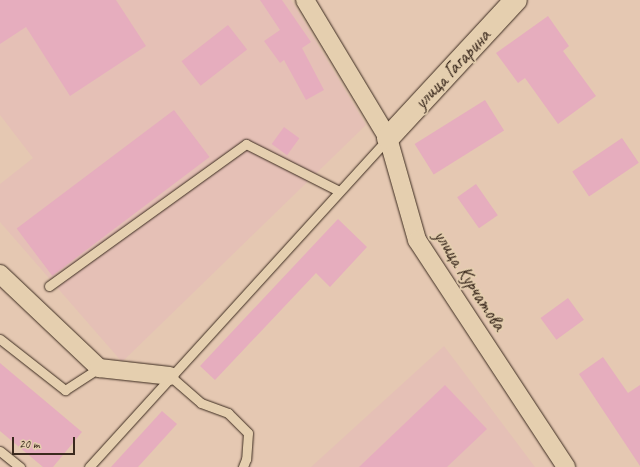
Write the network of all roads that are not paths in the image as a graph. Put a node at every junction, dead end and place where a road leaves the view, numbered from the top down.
1 (305, 0) edge
2 (516, 0) edge
3 (388, 138) junction
4 (339, 192) junction
5 (0, 274) edge
6 (49, 286) dead end
7 (0, 339) edge
8 (99, 368) junction
9 (170, 376) junction
10 (0, 451) edge
11 (20, 467) edge
12 (89, 467) edge
13 (243, 467) edge
14 (566, 467) edge

1 - 3 street, улица Курчатова
2 - 3 street, улица Гагарина
3 - 4 lane
3 - 14 street, улица Курчатова
4 - 6 lane
4 - 9 lane
5 - 8 street
7 - 8 lane
8 - 9 street
9 - 12 lane
9 - 13 lane
10 - 11 lane

